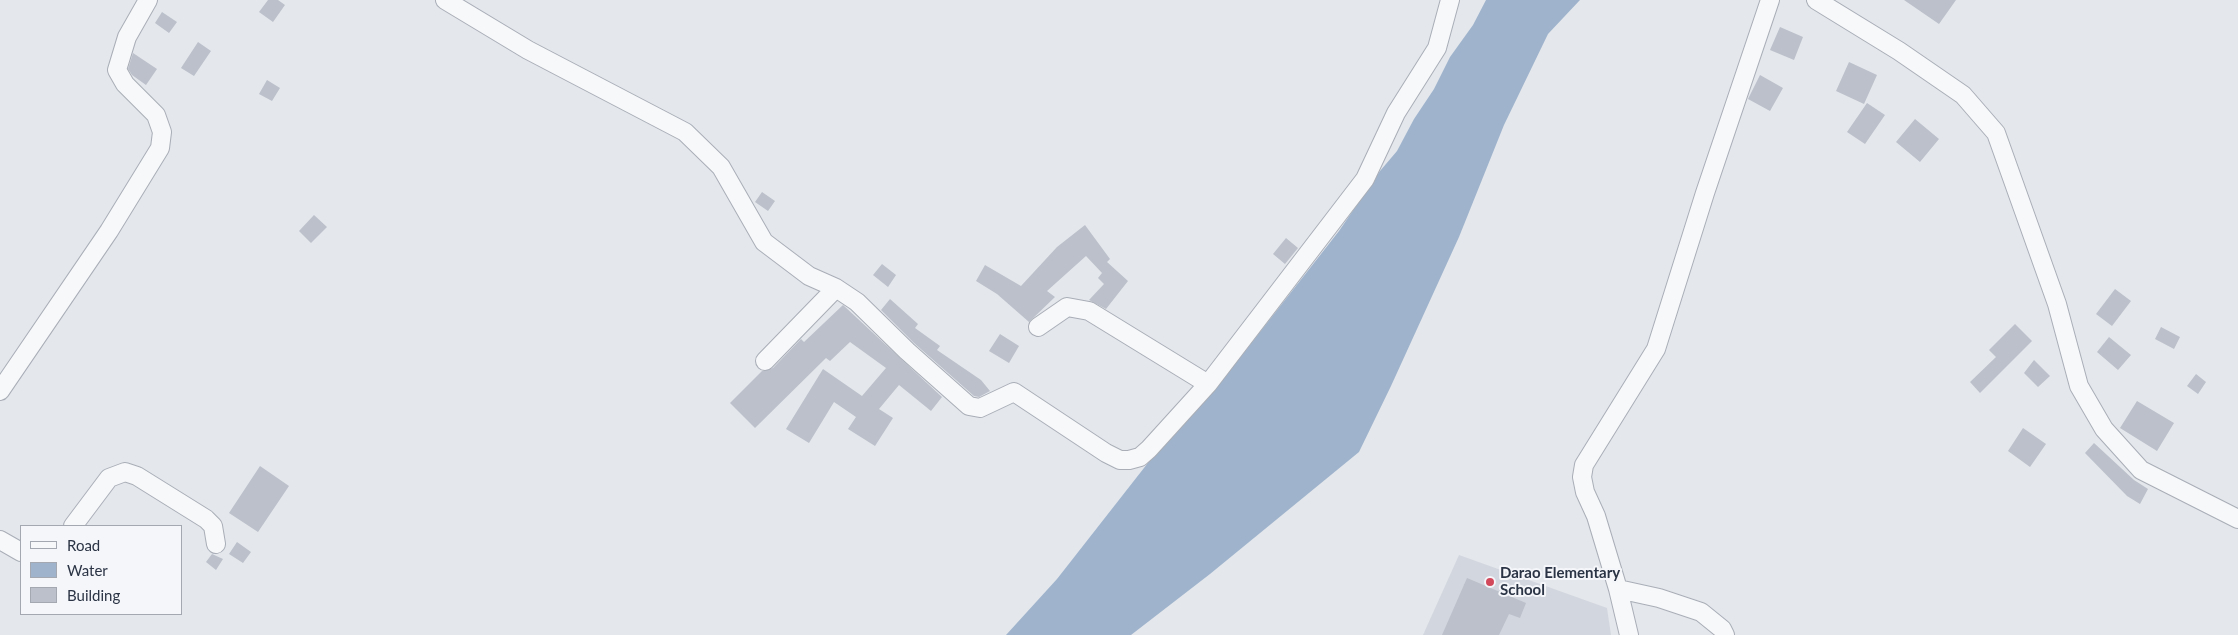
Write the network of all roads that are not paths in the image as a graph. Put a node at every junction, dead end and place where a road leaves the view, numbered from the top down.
1 (148, 0) edge
2 (445, 0) edge
3 (1450, 0) edge
4 (1770, 0) edge
5 (1816, 0) edge
6 (836, 288) junction
7 (1038, 327) dead end
8 (765, 362) dead end
9 (1208, 384) junction
10 (0, 391) edge
11 (2238, 519) edge
12 (74, 525) edge
13 (0, 540) edge
14 (216, 544) dead end
15 (20, 551) edge
16 (1618, 589) junction
17 (1629, 635) edge
18 (1725, 635) edge

1 - 10 street
2 - 6 street
3 - 9 street
4 - 16 street
5 - 11 street
6 - 8 street
6 - 9 street
7 - 9 street
12 - 14 street
13 - 15 street
16 - 17 street
16 - 18 street

